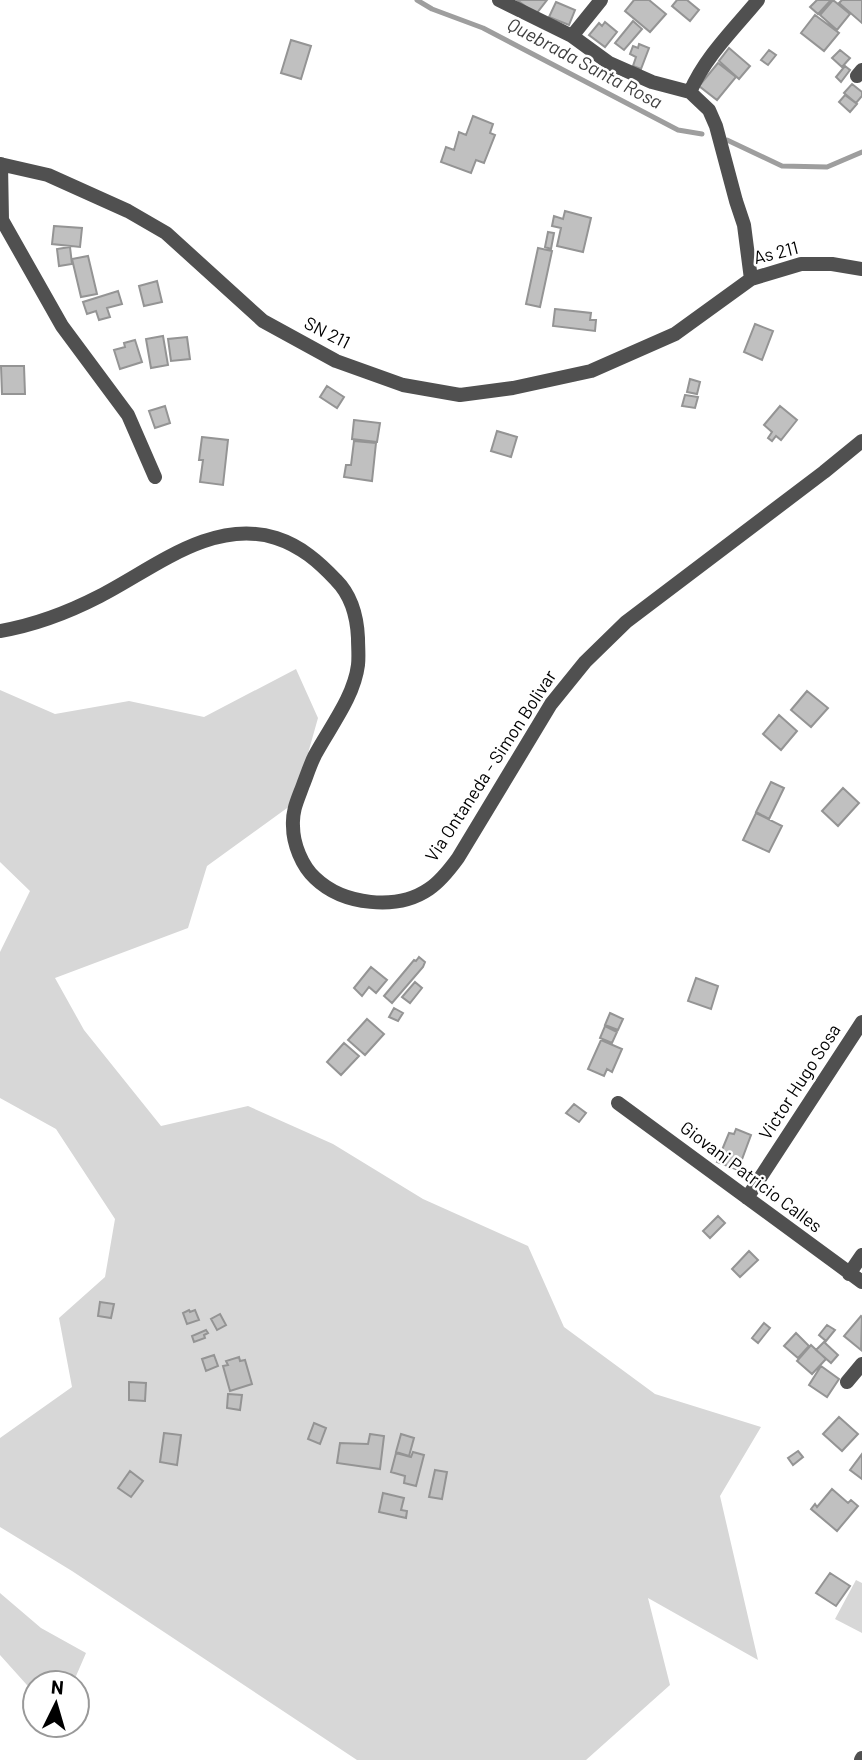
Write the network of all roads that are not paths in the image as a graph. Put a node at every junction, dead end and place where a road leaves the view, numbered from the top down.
1 (499, 0) edge
2 (601, 0) edge
3 (758, 0) edge
4 (572, 36) junction
5 (690, 92) junction
6 (1, 164) edge
7 (862, 269) edge
8 (751, 279) junction
9 (676, 334) joint
10 (862, 441) edge
11 (156, 477) dead end
12 (0, 631) edge
13 (862, 1022) edge
14 (618, 1102) dead end
15 (747, 1198) junction
16 (862, 1255) edge
17 (849, 1273) junction
18 (862, 1282) edge
19 (862, 1364) edge
20 (847, 1382) dead end

1 - 4 street
2 - 4 street
3 - 5 street
4 - 5 street
5 - 8 street
6 - 9 street, SN 211
6 - 11 street
7 - 8 street, As 211
8 - 9 street, As 211
10 - 12 street, Via Ontaneda - Simon Bolivar
13 - 15 street, Victor Hugo Sosa
14 - 15 street, Giovani Patricio Calles
15 - 17 street, Giovani Patricio Calles
16 - 17 street
17 - 18 street, Giovani Patricio Calles
19 - 20 street

